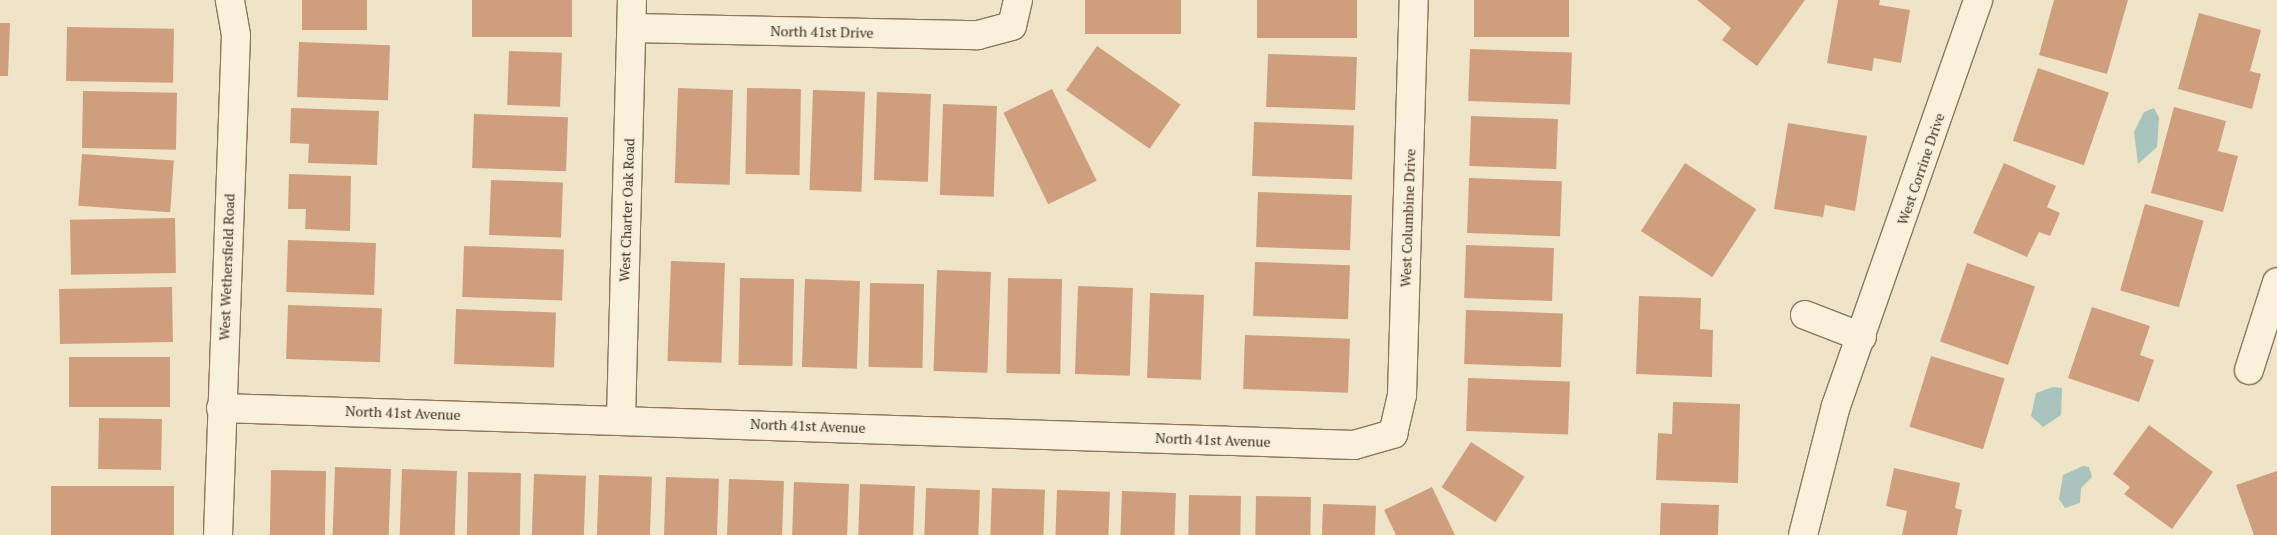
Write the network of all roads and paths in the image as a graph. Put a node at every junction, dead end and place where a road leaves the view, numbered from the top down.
1 (230, 0) edge
2 (632, 0) edge
3 (1018, 0) edge
4 (1414, 0) edge
5 (1978, 0) edge
6 (632, 28) junction
7 (2277, 282) edge
8 (1805, 315) dead end
9 (1862, 337) junction
10 (2249, 370) dead end
11 (222, 408) junction
12 (621, 419) junction
13 (1393, 434) joint
14 (218, 535) edge
15 (1803, 535) edge

1 - 11 street, West Wethersfield Road
2 - 6 street, West Charter Oak Road
3 - 6 street, North 41st Drive
4 - 13 street, West Columbine Drive
5 - 9 street, West Corrine Drive
6 - 12 street, West Charter Oak Road
7 - 10 street
8 - 9 street
9 - 15 street, West Corrine Drive
11 - 12 street, North 41st Avenue
11 - 14 street, West Wethersfield Road
12 - 13 street, North 41st Avenue

